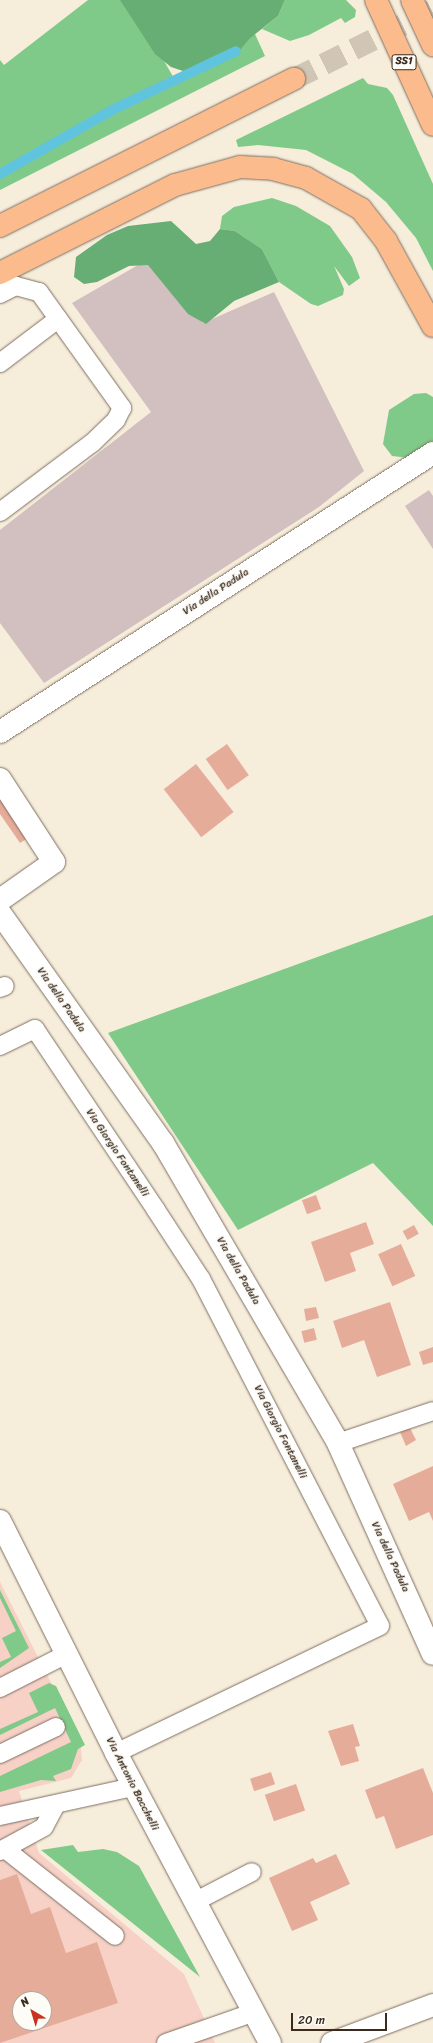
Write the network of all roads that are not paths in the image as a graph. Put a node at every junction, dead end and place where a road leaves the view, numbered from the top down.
1 (376, 0) edge
2 (412, 0) edge
3 (433, 45) edge
4 (294, 79) tunnel mouth
5 (433, 125) edge
6 (0, 226) edge
7 (0, 273) edge
8 (0, 294) edge
9 (58, 318) junction
10 (433, 326) edge
11 (0, 363) edge
12 (433, 453) edge
13 (0, 512) edge
14 (0, 732) edge
15 (0, 779) edge
16 (0, 900) edge
17 (0, 913) edge
18 (0, 1046) edge
19 (433, 1412) edge
20 (338, 1443) junction
21 (0, 1521) edge
22 (67, 1654) junction
23 (433, 1654) edge
24 (0, 1688) edge
25 (56, 1727) dead end
26 (116, 1753) junction
27 (0, 1754) edge
28 (133, 1788) junction
29 (56, 1804) junction
30 (0, 1816) edge
31 (2, 1850) edge
32 (252, 1872) dead end
33 (194, 1902) junction
34 (115, 1936) dead end
35 (433, 2005) edge
36 (255, 2012) junction
37 (166, 2043) edge
38 (270, 2043) edge
39 (332, 2043) edge

1 - 5 highway, SS1
2 - 3 highway
4 - 6 highway
7 - 10 highway
8 - 9 lane
9 - 11 lane
9 - 13 lane
12 - 14 street, Via della Padula
15 - 16 street
17 - 20 street, Via della Padula
18 - 26 lane, Via Giorgio Fontanelli
19 - 20 lane
20 - 23 street, Via della Padula
21 - 22 street, Via Antonio Bacchelli
22 - 24 lane
22 - 26 street, Via Antonio Bacchelli
25 - 27 lane
26 - 28 street, Via Antonio Bacchelli
28 - 29 lane
28 - 33 street, Via Antonio Bacchelli
29 - 30 lane
29 - 31 lane
31 - 34 lane
32 - 33 lane
33 - 36 street, Via Antonio Bacchelli
35 - 39 street
36 - 37 lane
36 - 38 street, Via Antonio Bacchelli

